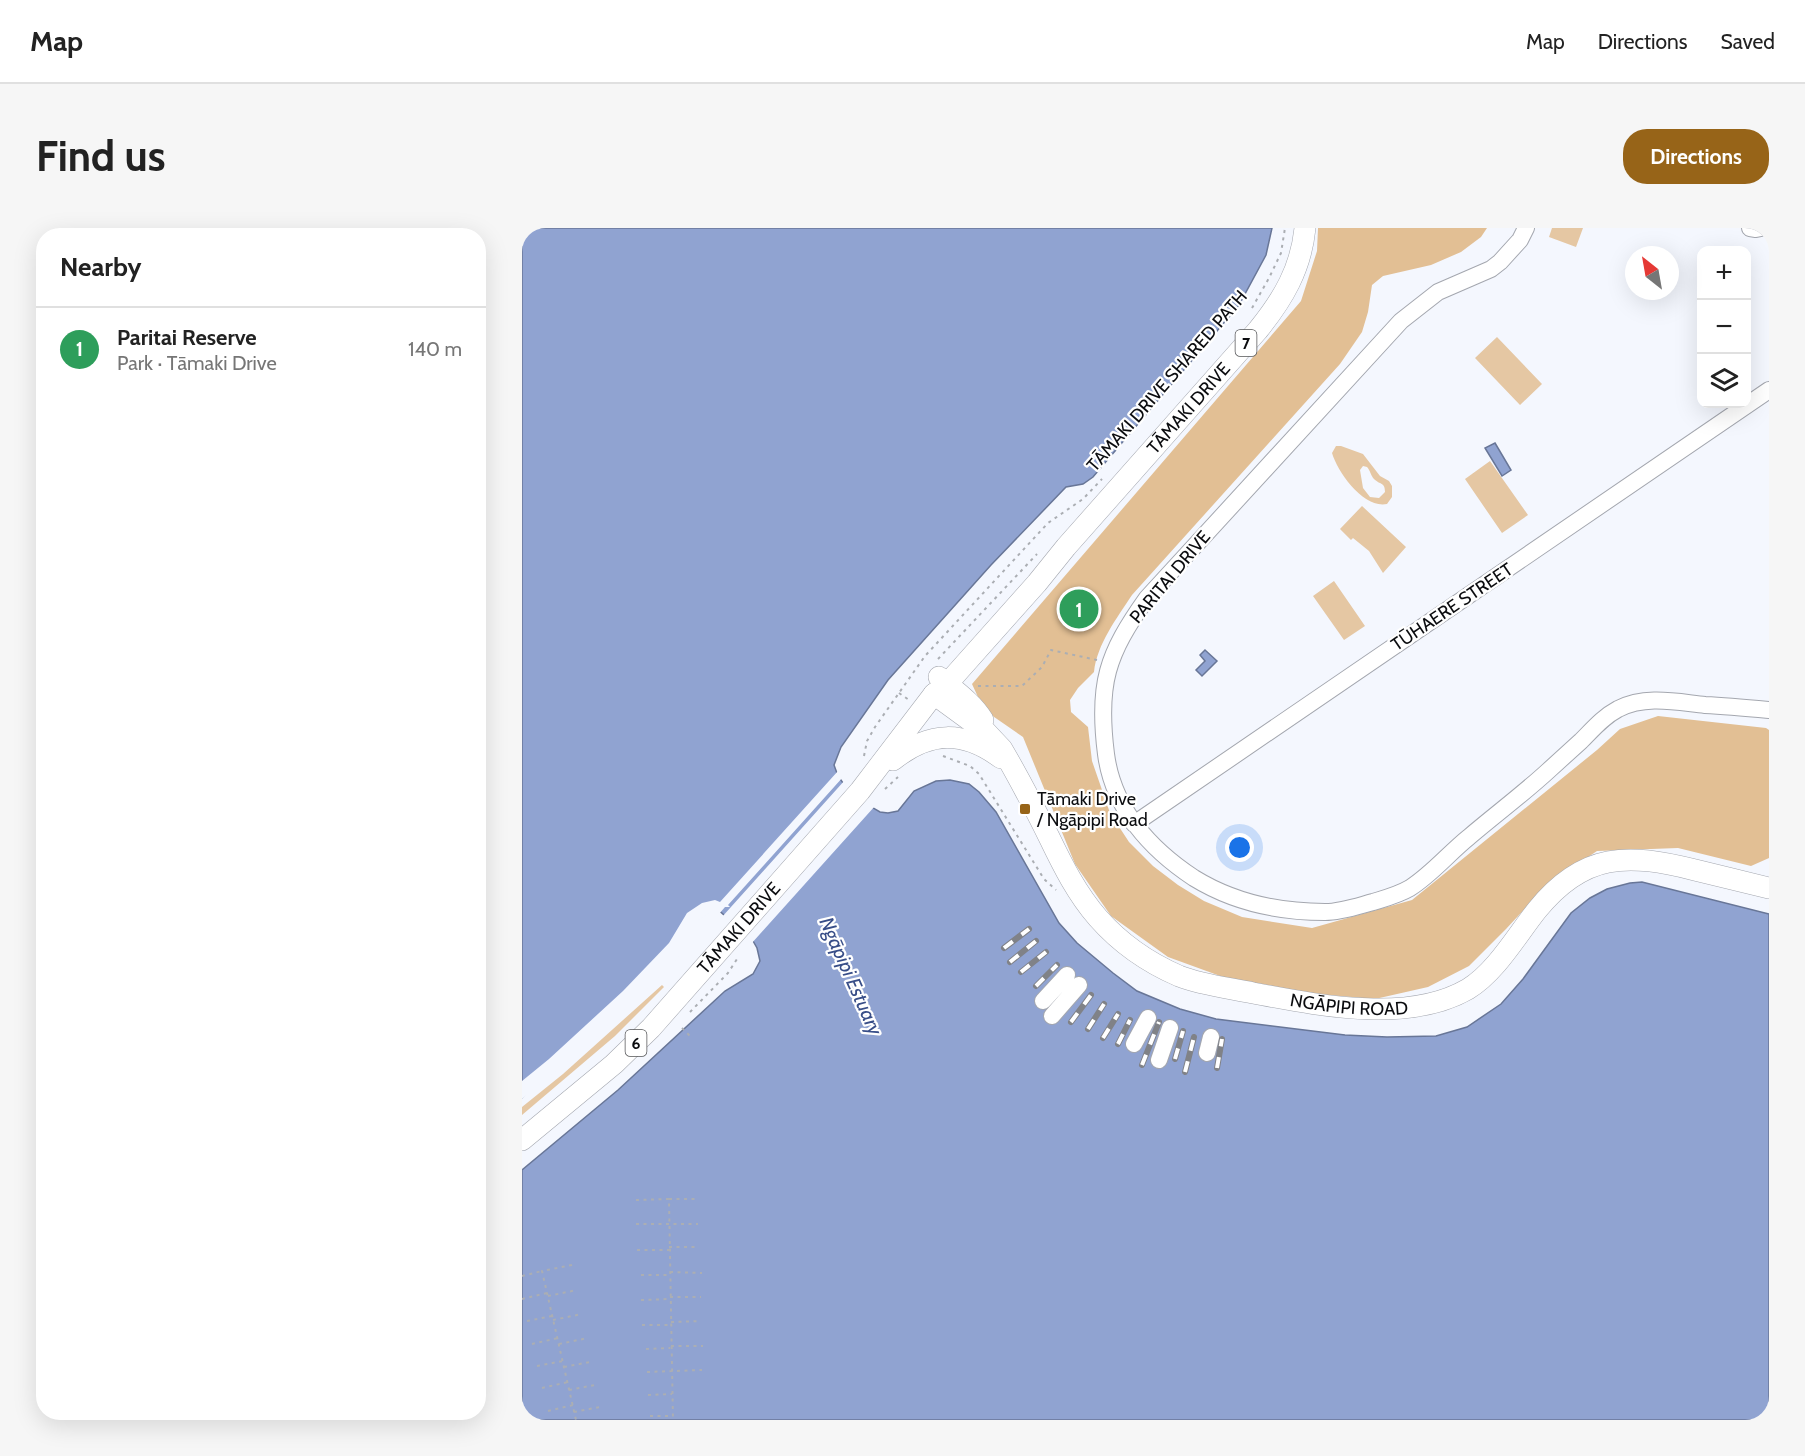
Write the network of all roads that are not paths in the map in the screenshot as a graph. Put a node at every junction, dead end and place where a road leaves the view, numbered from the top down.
1 (1305, 228) edge
2 (1526, 228) edge
3 (1750, 228) edge
4 (1761, 228) edge
5 (1769, 390) edge
6 (940, 685) junction
7 (1769, 710) edge
8 (1014, 770) junction
9 (874, 774) junction
10 (1134, 824) junction
11 (1769, 888) edge
12 (1043, 1001) dead end
13 (1052, 1016) dead end
14 (1148, 1018) dead end
15 (1170, 1028) dead end
16 (1134, 1044) dead end
17 (1158, 1060) dead end
18 (522, 1140) edge

1 - 6 main road, TĀMAKI DRIVE / 7
2 - 10 street, PARITAI DRIVE
3 - 4 street
5 - 10 street, TŪHAERE STREET
6 - 8 main road, NGĀPIPI ROAD / 6
6 - 9 main road, TĀMAKI DRIVE / 6
7 - 10 street, PARITAI DRIVE
8 - 9 main road, 6
8 - 11 main road, NGĀPIPI ROAD / 6
9 - 18 main road, TĀMAKI DRIVE / 6
12 - 13 street
14 - 16 street
15 - 17 street

